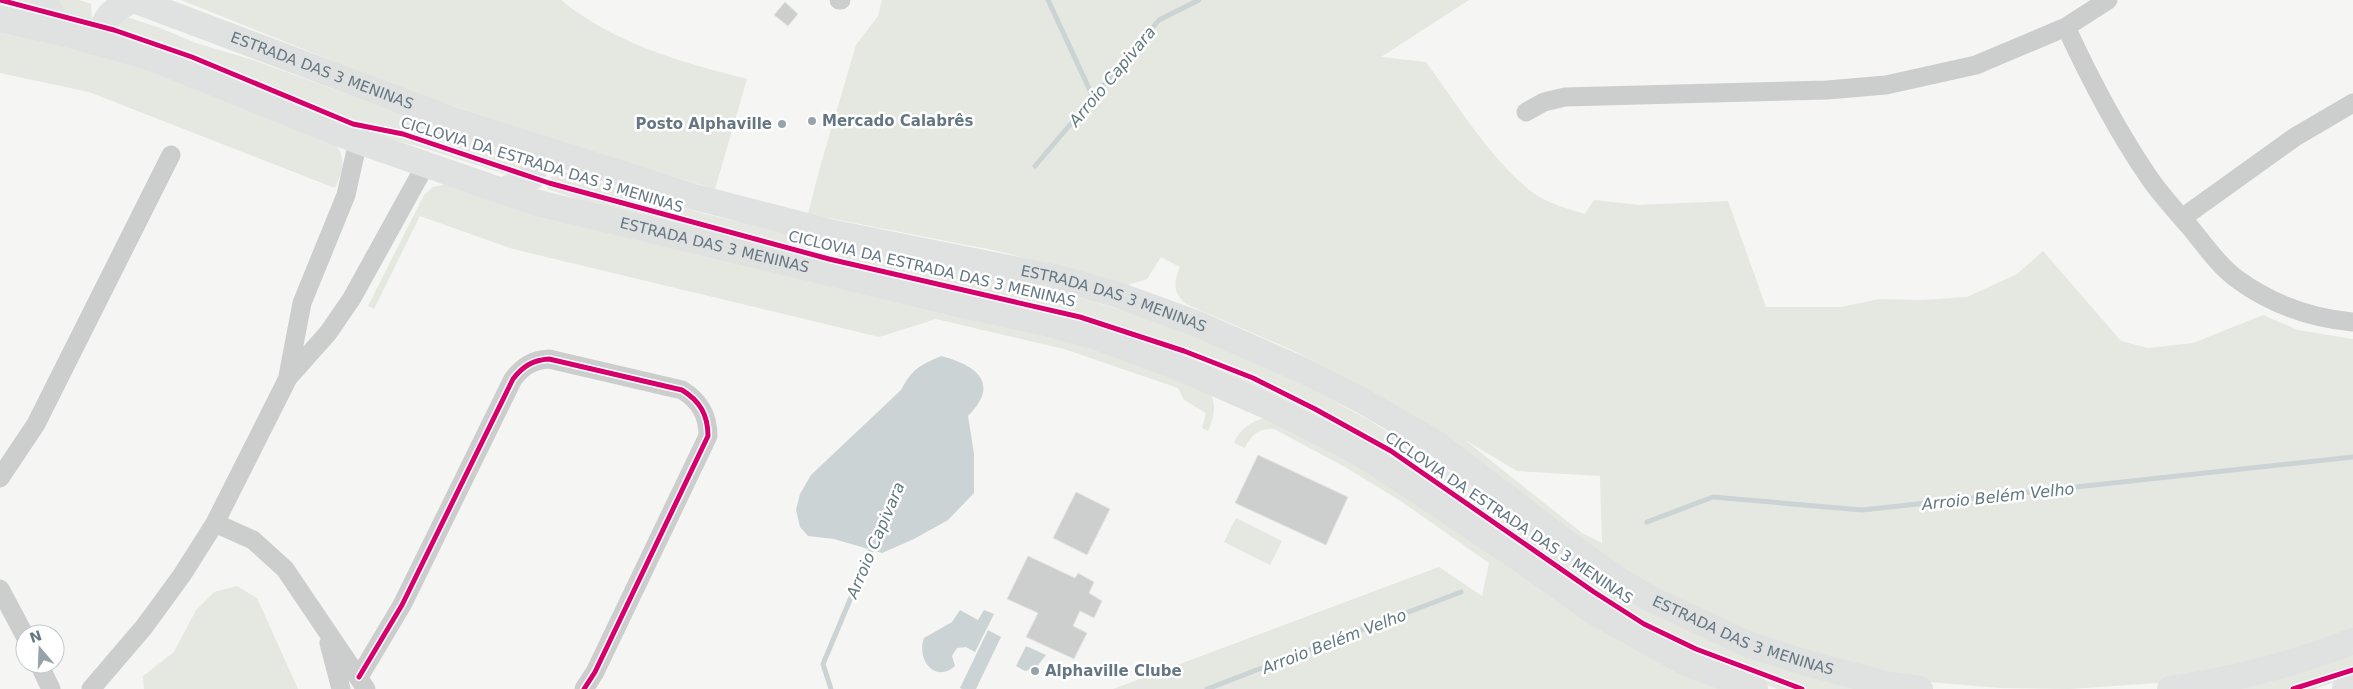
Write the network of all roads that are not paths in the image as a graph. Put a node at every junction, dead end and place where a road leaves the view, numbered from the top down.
1 (43, 0) edge
2 (133, 0) edge
3 (2108, 0) edge
4 (0, 19) edge
5 (2066, 27) junction
6 (63, 33) junction
7 (98, 42) junction
8 (2353, 103) edge
9 (1526, 112) dead end
10 (358, 140) junction
11 (542, 148) junction
12 (170, 155) dead end
13 (426, 164) junction
14 (502, 191) junction
15 (2182, 218) junction
16 (834, 234) junction
17 (826, 272) junction
18 (2353, 322) edge
19 (288, 378) junction
20 (0, 478) edge
21 (215, 523) junction
22 (0, 589) edge
23 (19, 624) edge
24 (325, 630) junction
25 (2353, 641) edge
26 (44, 674) edge
27 (363, 683) edge
28 (2353, 686) edge
29 (51, 689) edge
30 (91, 689) edge
31 (341, 689) edge
32 (584, 689) edge
33 (1755, 689) edge
34 (1920, 689) edge
35 (2170, 689) edge
36 (2345, 689) edge

1 - 6 main road
2 - 7 main road
2 - 11 main road, ESTRADA DAS 3 MENINAS
3 - 5 street
4 - 6 main road, ESTRADA DAS 3 MENINAS
5 - 9 street
5 - 15 street
6 - 7 main road, ESTRADA DAS 3 MENINAS
7 - 10 main road, ESTRADA DAS 3 MENINAS
8 - 15 street
10 - 13 main road, ESTRADA DAS 3 MENINAS
10 - 19 street
11 - 14 main road
11 - 16 main road, ESTRADA DAS 3 MENINAS
12 - 20 street
13 - 14 main road, ESTRADA DAS 3 MENINAS
13 - 19 street
14 - 17 main road, ESTRADA DAS 3 MENINAS
15 - 18 street
16 - 17 main road
16 - 34 main road, ESTRADA DAS 3 MENINAS
17 - 33 main road, ESTRADA DAS 3 MENINAS
19 - 21 street
21 - 24 street
21 - 30 street
22 - 23 street
24 - 27 street
24 - 31 street
25 - 35 main road
26 - 29 street
27 - 32 street
28 - 36 main road

